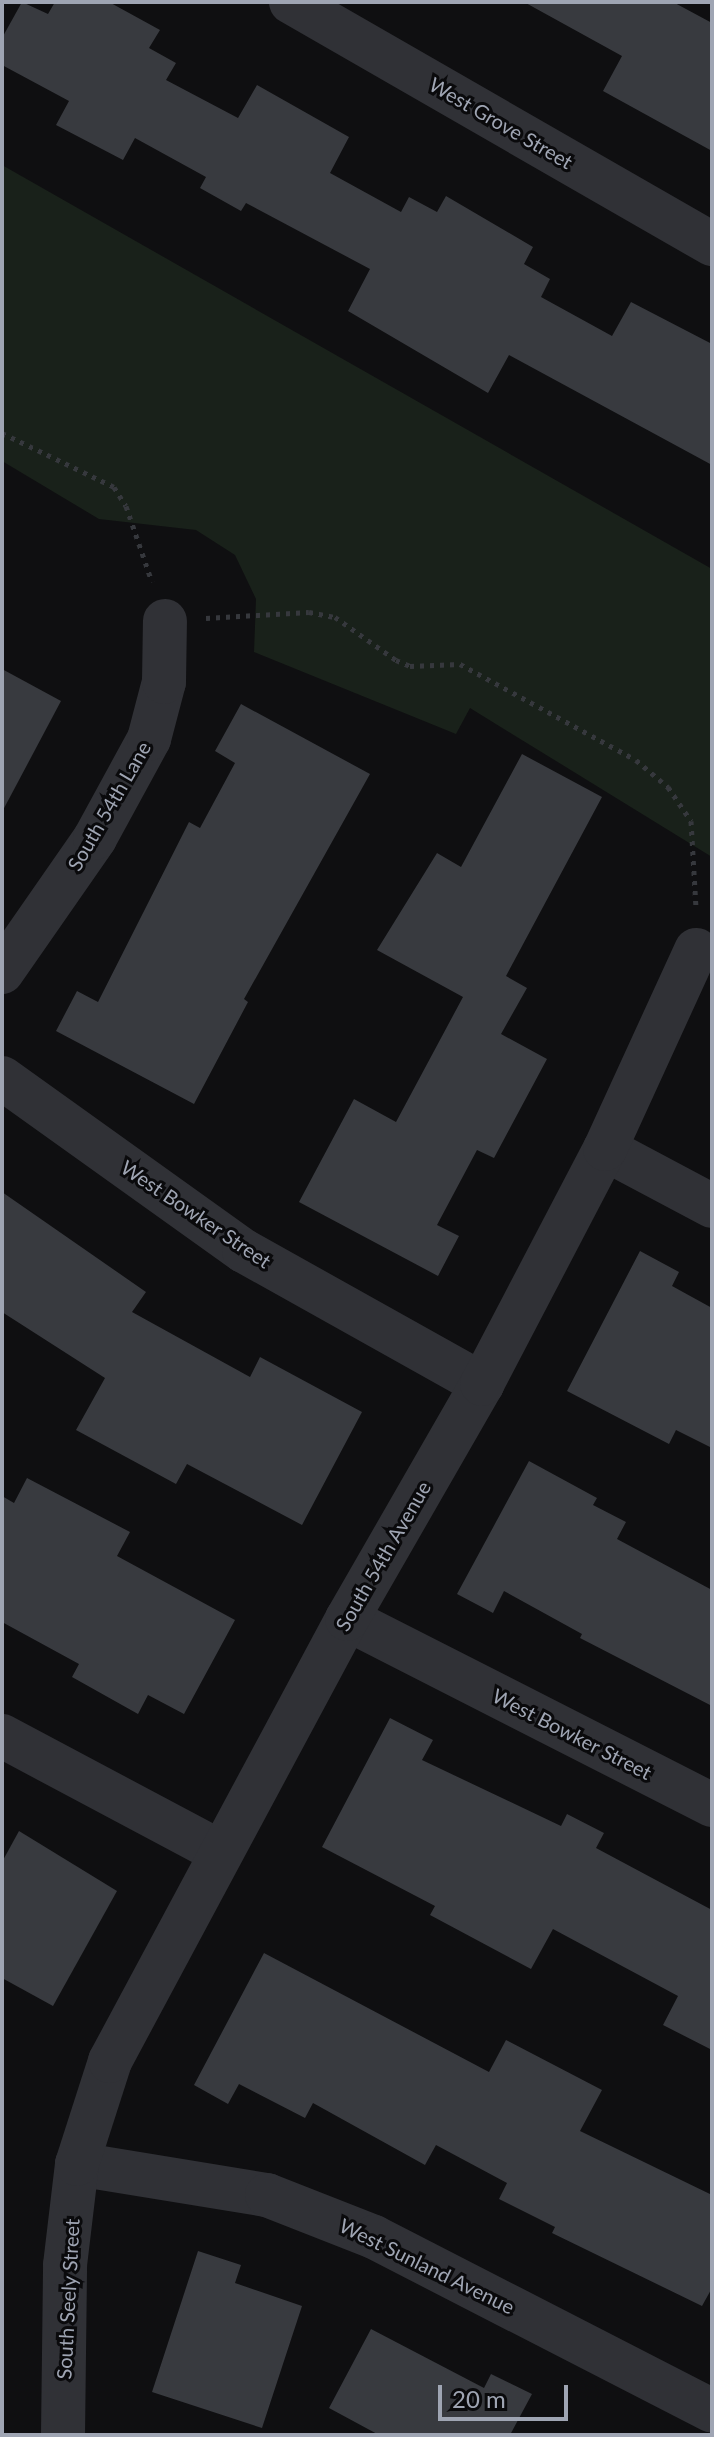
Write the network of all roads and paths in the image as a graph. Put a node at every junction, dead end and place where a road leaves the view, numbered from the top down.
1 (291, 2) edge
2 (712, 244) edge
3 (2, 433) edge
4 (165, 621) junction
5 (696, 950) joint
6 (2, 972) edge
7 (2, 1078) edge
8 (605, 1149) junction
9 (712, 1206) edge
10 (482, 1384) junction
11 (347, 1619) junction
12 (2, 1736) edge
13 (712, 1805) edge
14 (220, 1852) junction
15 (77, 2164) junction
16 (712, 2411) edge
17 (63, 2435) edge

1 - 2 street, West Grove Street
3 - 4 path
4 - 5 path
4 - 6 street, South 54th Lane
5 - 8 street, South 54th Avenue
7 - 10 street, West Bowker Street
8 - 9 street
8 - 10 street, South 54th Avenue
10 - 11 street, South 54th Avenue
11 - 13 street, West Bowker Street
11 - 14 street, South 54th Avenue
12 - 14 street
14 - 15 street, South 54th Avenue
15 - 16 street, West Sunland Avenue
15 - 17 street, South Seely Street

